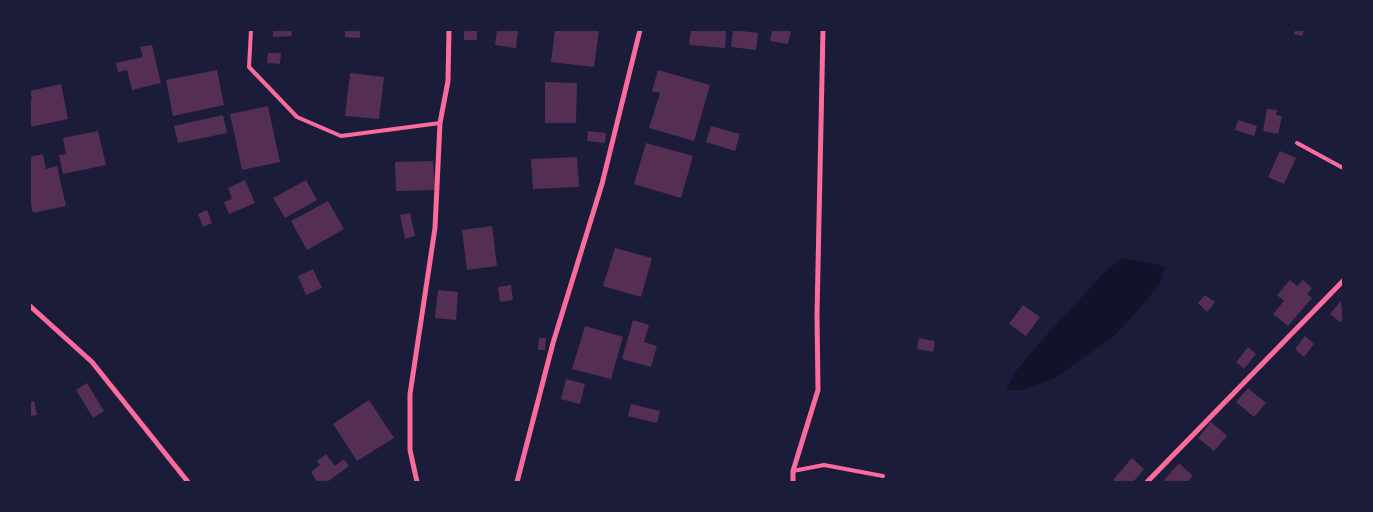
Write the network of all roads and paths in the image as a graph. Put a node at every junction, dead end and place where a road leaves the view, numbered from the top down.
1 (251, 30) edge
2 (449, 30) edge
3 (640, 30) edge
4 (823, 30) edge
5 (440, 124) junction
6 (1297, 142) dead end
7 (1343, 168) edge
8 (1343, 281) edge
9 (30, 306) edge
10 (793, 471) junction
11 (883, 476) dead end
12 (188, 482) edge
13 (417, 482) edge
14 (517, 482) edge
15 (793, 482) edge
16 (1147, 482) edge

1 - 5 lane
2 - 5 street
3 - 14 street
4 - 10 street
5 - 13 street
6 - 7 lane
8 - 16 street
9 - 12 street
10 - 11 lane
10 - 15 street

